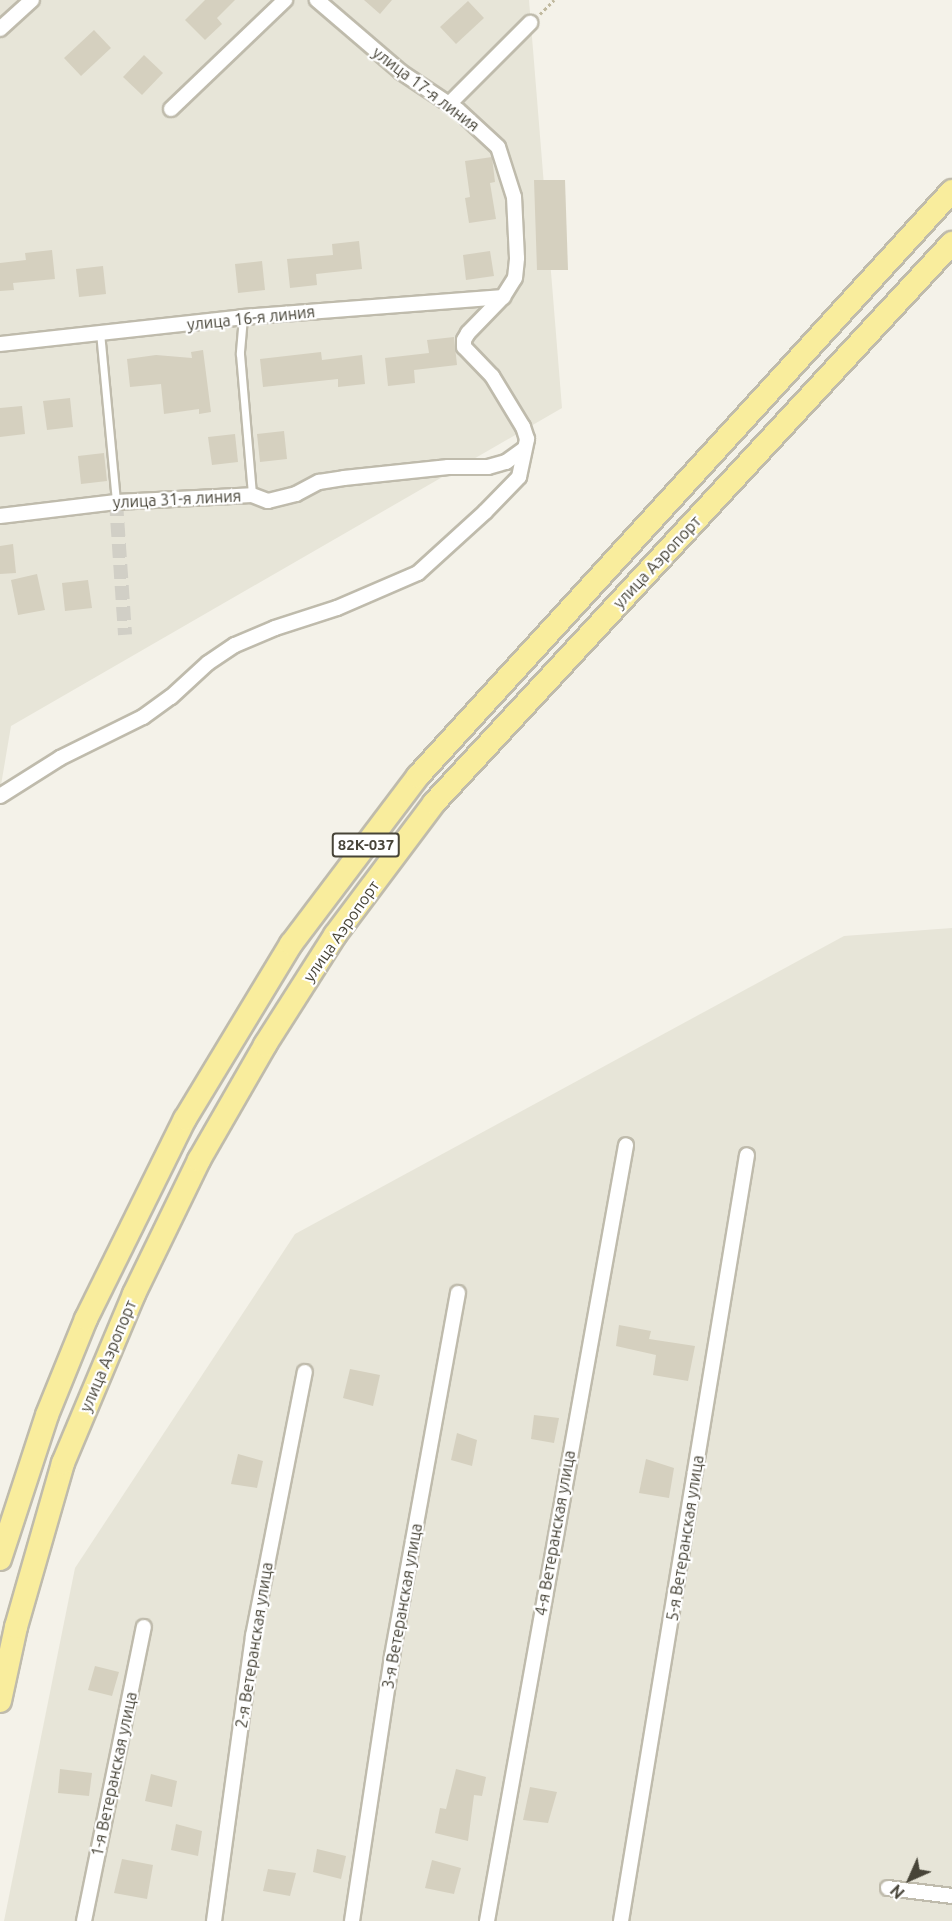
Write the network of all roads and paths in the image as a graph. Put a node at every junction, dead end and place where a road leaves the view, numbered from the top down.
1 (32, 0) edge
2 (285, 0) edge
3 (317, 0) edge
4 (555, 0) edge
5 (530, 23) joint
6 (0, 29) edge
7 (449, 104) junction
8 (171, 110) dead end
9 (952, 177) edge
10 (952, 191) edge
11 (952, 243) edge
12 (902, 244) junction
13 (952, 248) edge
14 (928, 270) junction
15 (503, 297) junction
16 (243, 317) junction
17 (100, 332) junction
18 (0, 344) edge
19 (524, 449) junction
20 (252, 495) junction
21 (116, 502) junction
22 (0, 516) edge
23 (0, 796) edge
24 (626, 1145) dead end
25 (747, 1155) dead end
26 (458, 1293) dead end
27 (305, 1372) dead end
28 (0, 1558) edge
29 (144, 1627) dead end
30 (0, 1701) edge
31 (888, 1888) dead end
32 (952, 1896) edge
33 (84, 1921) edge
34 (214, 1921) edge
35 (352, 1921) edge
36 (487, 1921) edge
37 (621, 1921) edge

1 - 6 street
2 - 8 street
3 - 7 street, улица 17-я линия
4 - 5 path
5 - 7 street
7 - 15 street, улица 17-я линия
9 - 12 main road
10 - 12 main road
11 - 14 main road
12 - 28 main road, улица Аэропорт / 82К-037
13 - 14 main road
14 - 30 main road, улица Аэропорт
15 - 16 street, улица 16-я линия
15 - 19 street, улица 17-я линия
16 - 17 street, улица 16-я линия
16 - 20 lane
17 - 18 street, улица 16-я линия
17 - 21 lane
19 - 20 street, улица 31-я линия
19 - 23 street
20 - 21 street, улица 31-я линия
21 - 22 street, улица 31-я линия
24 - 36 street, 4-я Ветеранская улица
25 - 37 street, 5-я Ветеранская улица
26 - 35 street, 3-я Ветеранская улица
27 - 34 street, 2-я Ветеранская улица
29 - 33 street, 1-я Ветеранская улица
31 - 32 street

